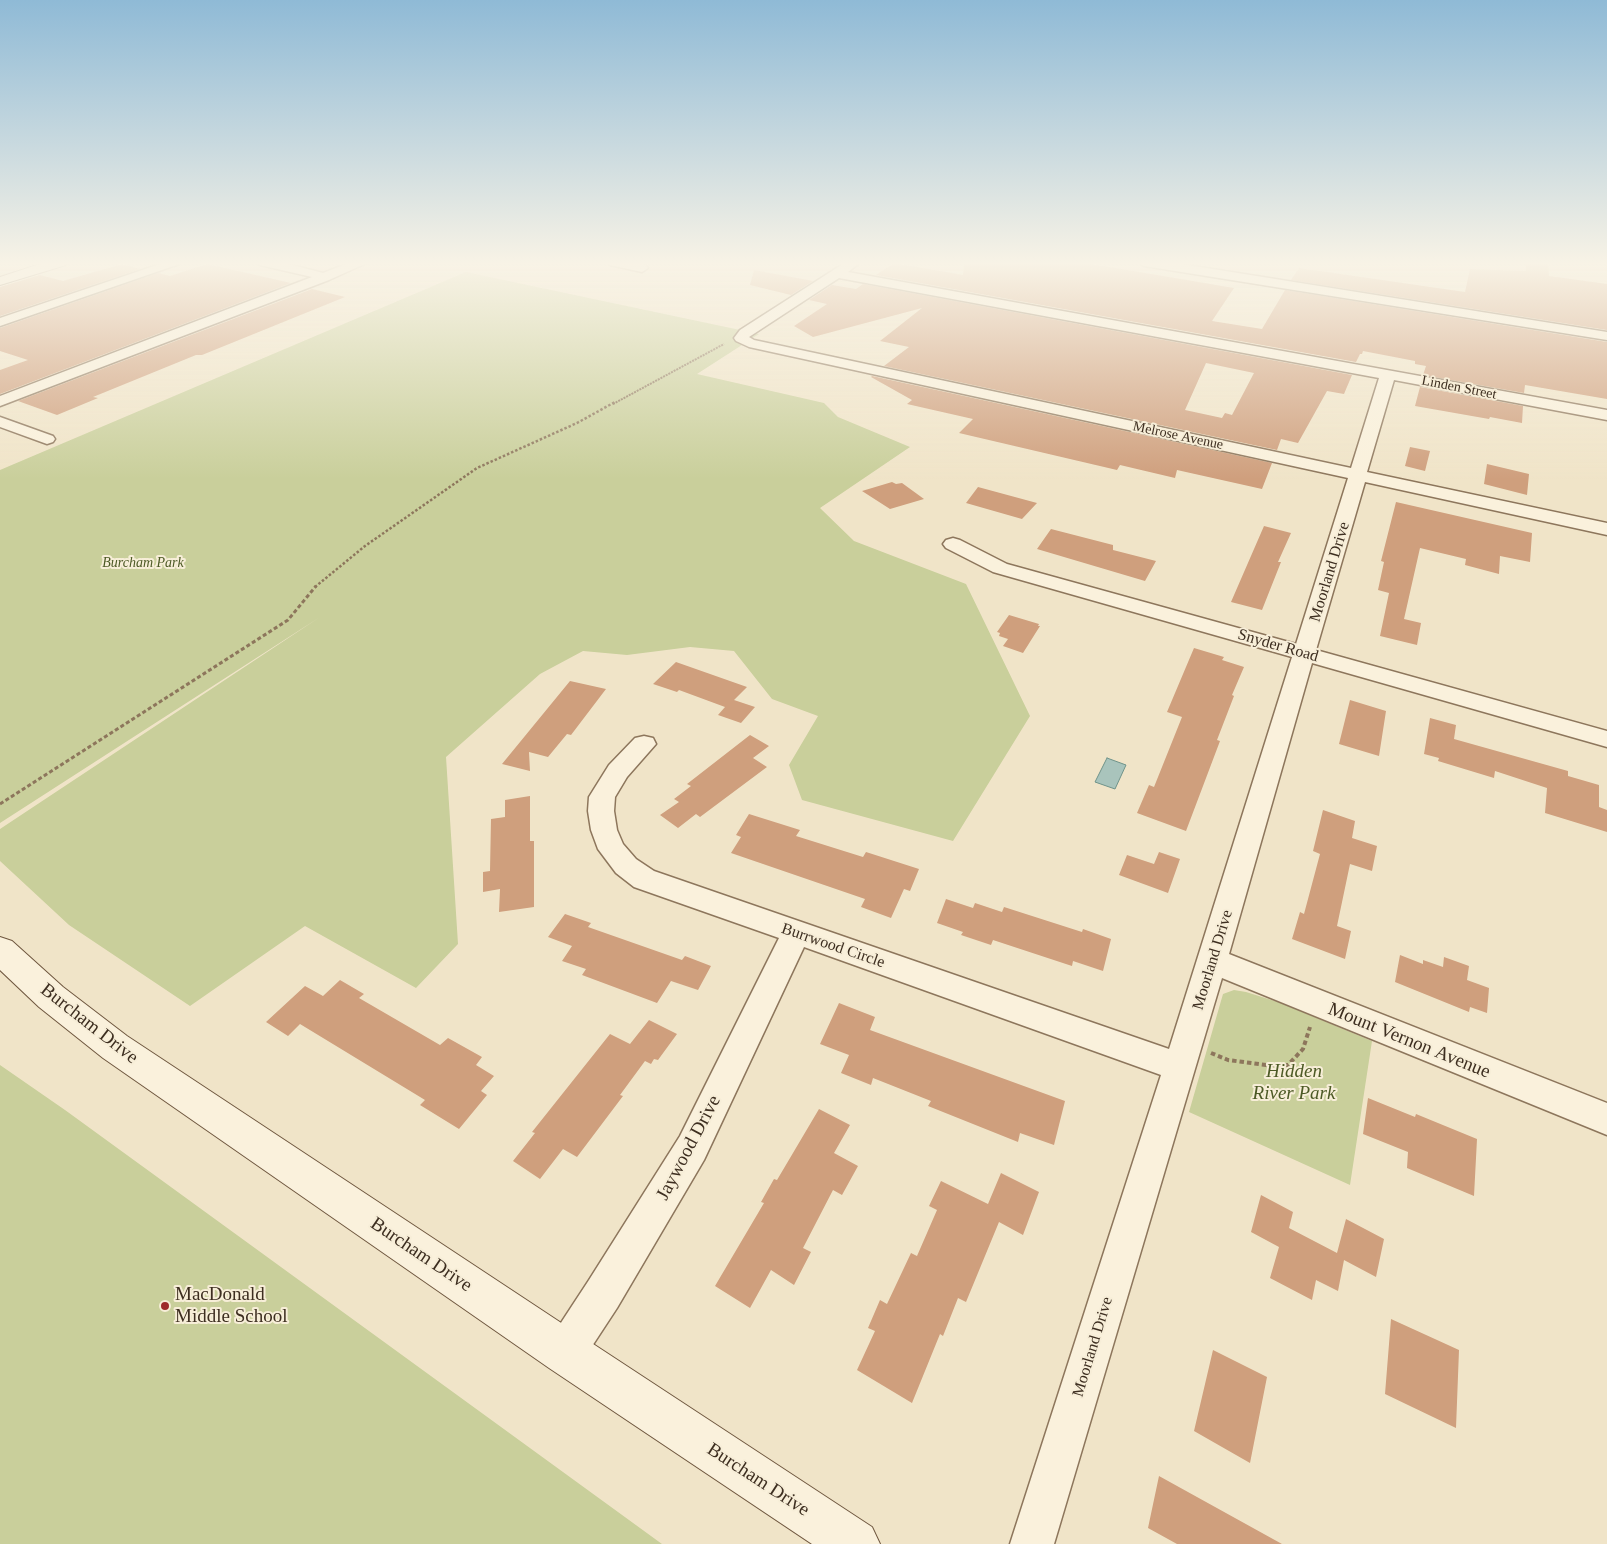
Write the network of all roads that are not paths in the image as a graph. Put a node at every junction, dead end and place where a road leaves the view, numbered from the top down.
1 (174, 334) edge
2 (747, 334) edge
3 (1169, 334) edge
4 (1388, 374) junction
5 (0, 401) edge
6 (1607, 415) edge
7 (0, 422) edge
8 (47, 439) dead end
9 (1359, 476) junction
10 (1607, 529) edge
11 (953, 544) dead end
12 (1304, 654) junction
13 (1607, 739) edge
14 (644, 744) dead end
15 (796, 933) junction
16 (0, 950) edge
17 (1213, 961) junction
18 (1184, 1054) junction
19 (1607, 1119) edge
20 (565, 1352) junction
21 (855, 1544) edge
22 (1032, 1544) edge

1 - 5 street
2 - 9 street, Melrose Avenue
3 - 4 street, Linden Street
4 - 6 street, Linden Street
4 - 9 street, Moorland Drive
7 - 8 street
9 - 10 street, Melrose Avenue
9 - 12 street, Moorland Drive
11 - 12 street, Snyder Road
12 - 13 street, Snyder Road
12 - 17 street, Moorland Drive
14 - 15 street, Burrwood Circle
15 - 18 street, Burrwood Circle
15 - 20 street, Jaywood Drive
16 - 20 street, Burcham Drive
17 - 18 street, Moorland Drive
17 - 19 street, Mount Vernon Avenue
18 - 22 street, Moorland Drive
20 - 21 street, Burcham Drive

